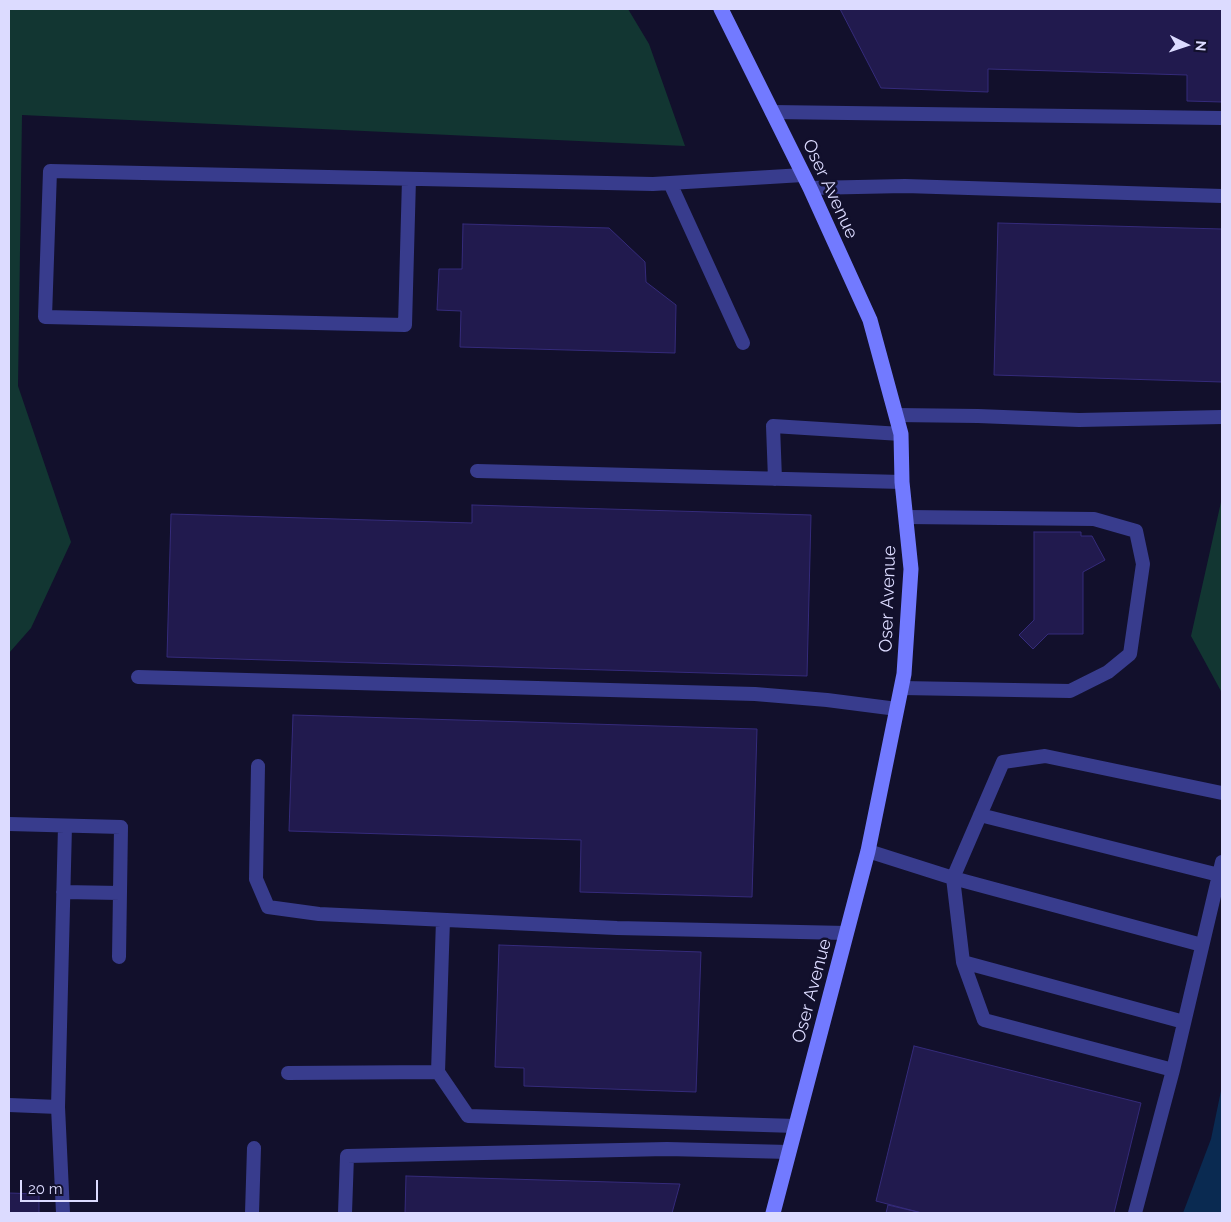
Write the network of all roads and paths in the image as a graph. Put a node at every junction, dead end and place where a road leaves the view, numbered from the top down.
1 (721, 9) edge
2 (772, 112) junction
3 (1222, 118) edge
4 (409, 179) junction
5 (806, 181) junction
6 (670, 183) junction
7 (1222, 196) edge
8 (743, 343) dead end
9 (896, 415) junction
10 (1222, 417) edge
11 (901, 434) junction
12 (477, 471) dead end
13 (775, 479) junction
14 (902, 482) junction
15 (907, 517) junction
16 (138, 677) dead end
17 (902, 688) junction
18 (897, 709) junction
19 (258, 766) dead end
20 (1222, 793) edge
21 (980, 815) junction
22 (9, 824) edge
23 (65, 826) junction
24 (868, 851) junction
25 (1221, 869) edge
26 (953, 878) junction
27 (64, 892) junction
28 (120, 893) junction
29 (443, 920) junction
30 (846, 933) junction
31 (1202, 946) junction
32 (119, 958) dead end
33 (963, 962) junction
34 (1184, 1022) junction
35 (1173, 1070) junction
36 (438, 1072) junction
37 (288, 1073) dead end
38 (9, 1105) edge
39 (58, 1107) junction
40 (796, 1126) junction
41 (254, 1148) dead end
42 (789, 1152) junction
43 (63, 1213) edge
44 (252, 1213) edge
45 (345, 1213) edge
46 (773, 1213) edge
47 (1135, 1213) edge

1 - 2 street, Oser Avenue
2 - 3 lane
2 - 5 street, Oser Avenue
4 - 4 lane
4 - 6 lane
5 - 6 lane
5 - 7 lane
5 - 9 street, Oser Avenue
6 - 8 lane
9 - 10 lane
9 - 11 street, Oser Avenue
11 - 13 lane
11 - 14 street, Oser Avenue
12 - 13 lane
13 - 14 lane
14 - 15 street, Oser Avenue
15 - 17 street, Oser Avenue
15 - 17 lane
16 - 18 lane
17 - 18 street, Oser Avenue
18 - 24 street, Oser Avenue
19 - 29 lane
20 - 21 lane
21 - 25 lane
21 - 26 lane
22 - 23 lane
23 - 27 lane
23 - 28 lane
24 - 26 lane
24 - 30 street, Oser Avenue
25 - 31 lane
26 - 31 lane
26 - 33 lane
27 - 28 lane
27 - 39 lane
28 - 32 lane
29 - 30 lane
29 - 36 lane
30 - 40 street, Oser Avenue
31 - 34 lane
33 - 34 lane
33 - 35 lane
34 - 35 lane
35 - 47 lane
36 - 37 lane
36 - 40 lane
38 - 39 lane
39 - 43 lane
40 - 42 street, Oser Avenue
41 - 44 lane
42 - 45 lane
42 - 46 street, Oser Avenue

